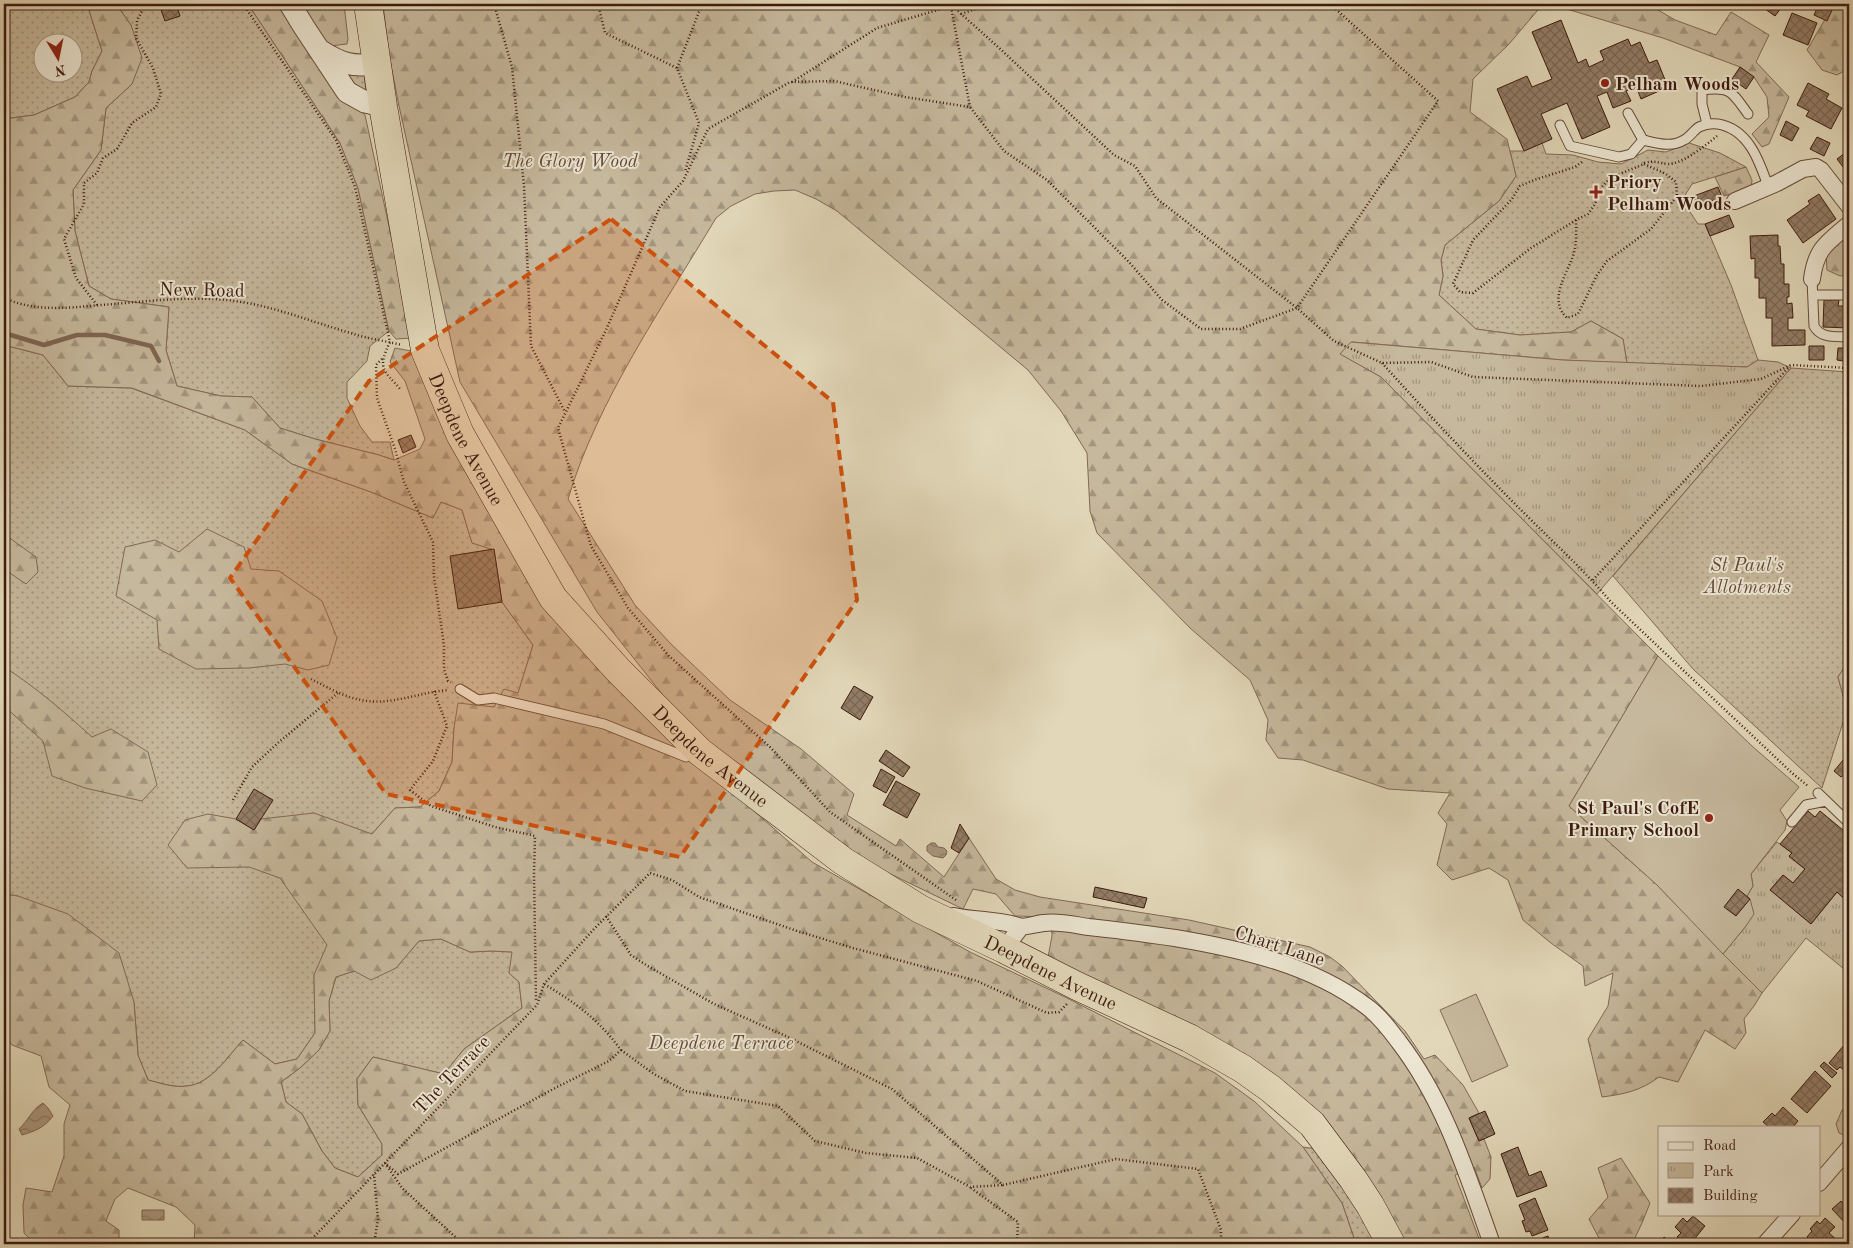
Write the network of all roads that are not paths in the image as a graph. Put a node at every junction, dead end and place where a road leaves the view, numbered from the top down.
1 (290, 4) edge
2 (368, 4) edge
3 (319, 50) junction
4 (376, 64) junction
5 (383, 106) junction
6 (1628, 113) dead end
7 (1748, 114) dead end
8 (1707, 124) junction
9 (1560, 125) dead end
10 (1643, 140) junction
11 (1768, 186) junction
12 (1735, 201) dead end
13 (1849, 206) edge
14 (1849, 224) edge
15 (1813, 286) junction
16 (1849, 295) edge
17 (1849, 337) edge
18 (460, 689) road end
19 (700, 752) junction
20 (1818, 793) road end
21 (1826, 801) junction
22 (1792, 822) dead end
23 (1849, 823) edge
24 (920, 909) junction
25 (1021, 927) junction
26 (1004, 949) junction
27 (1849, 1148) edge
28 (1820, 1182) edge
29 (1790, 1216) edge
30 (1391, 1244) edge
31 (1492, 1244) edge
32 (1765, 1244) edge

1 - 3 street
2 - 4 highway, Deepdene Avenue
3 - 4 street
3 - 5 street
4 - 5 highway, Deepdene Avenue
5 - 19 highway, Deepdene Avenue
6 - 10 lane
7 - 8 lane
8 - 10 lane
8 - 11 lane
9 - 10 lane
11 - 12 street
11 - 13 street
14 - 15 street
15 - 16 lane
15 - 17 lane
18 - 19 lane
19 - 24 highway, Deepdene Avenue
20 - 21 lane
21 - 22 lane
21 - 23 lane
24 - 25 street
24 - 26 highway, Deepdene Avenue
25 - 26 street
25 - 31 street, Chart Lane
26 - 30 highway, Deepdene Avenue
27 - 28 street
29 - 32 street

